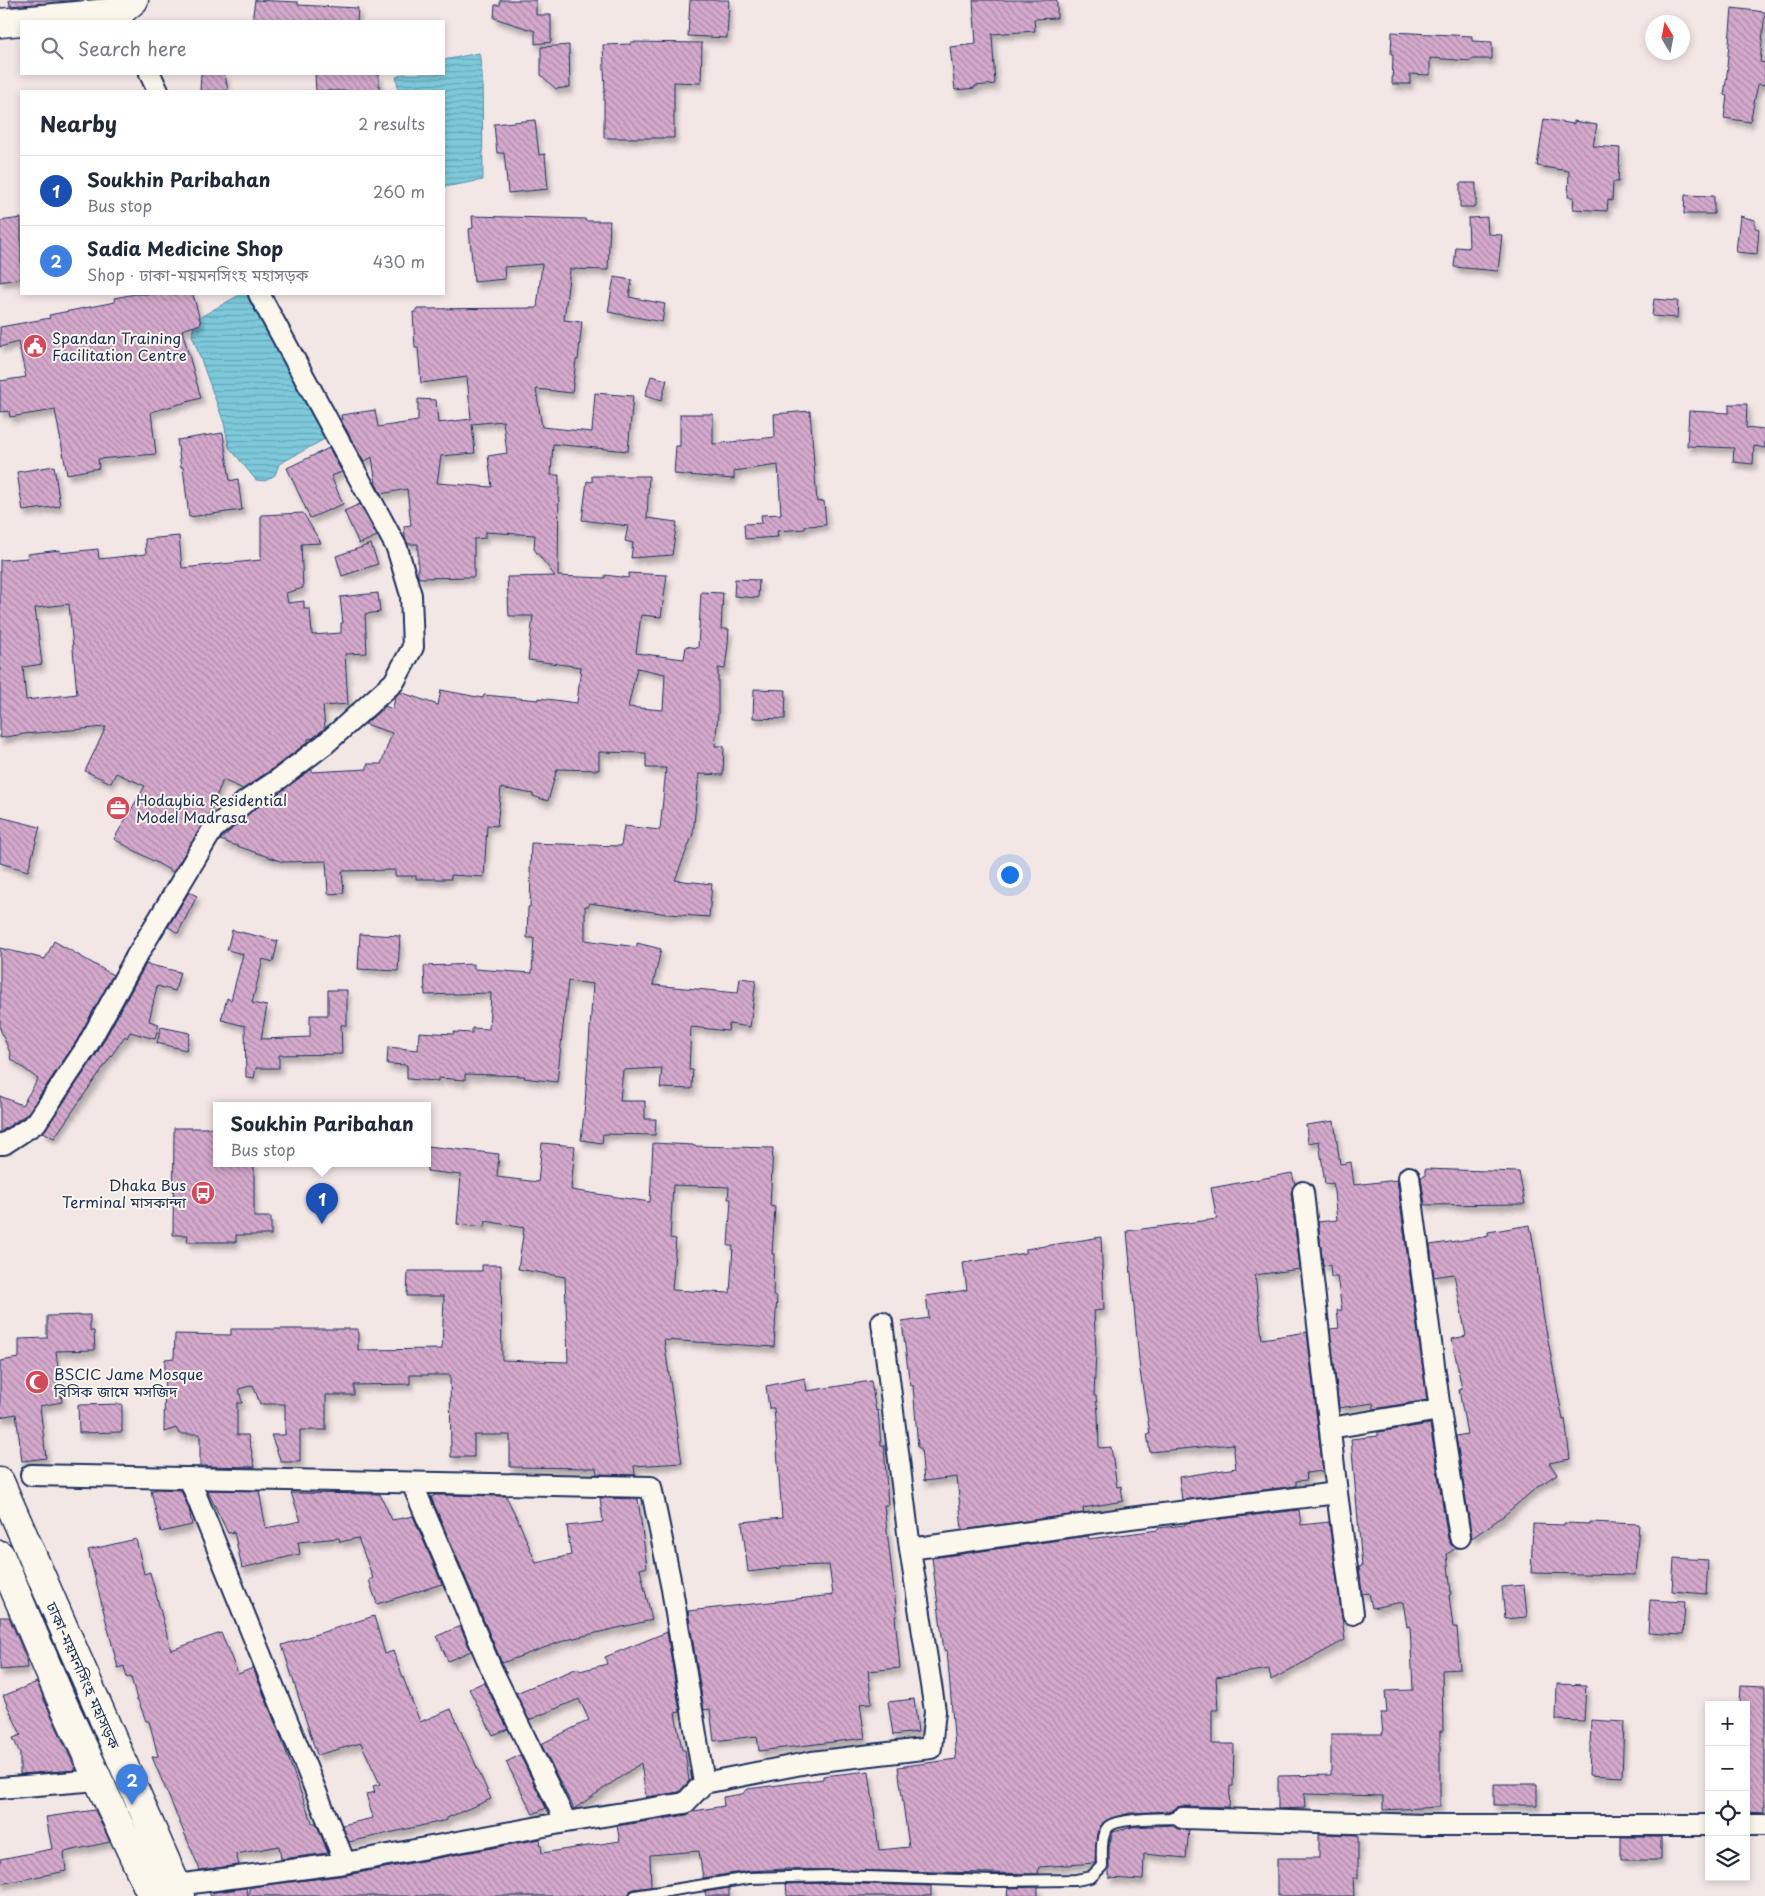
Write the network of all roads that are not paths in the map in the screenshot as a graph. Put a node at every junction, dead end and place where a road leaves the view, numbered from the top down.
1 (126, 11) edge
2 (32, 20) edge
3 (20, 21) edge
4 (0, 23) edge
5 (150, 75) edge
6 (158, 90) edge
7 (260, 295) edge
8 (0, 1144) edge
9 (1409, 1178) dead end
10 (1303, 1192) dead end
11 (882, 1322) dead end
12 (1440, 1410) junction
13 (1330, 1428) junction
14 (31, 1476) dead end
15 (189, 1478) junction
16 (0, 1482) edge
17 (412, 1482) junction
18 (1337, 1493) junction
19 (1460, 1537) dead end
20 (910, 1549) junction
21 (0, 1555) edge
22 (1353, 1614) dead end
23 (98, 1780) junction
24 (704, 1783) junction
25 (0, 1788) edge
26 (1182, 1818) joint
27 (566, 1822) junction
28 (1705, 1825) edge
29 (1750, 1825) edge
30 (1765, 1825) edge
31 (345, 1863) junction
32 (179, 1891) edge
33 (152, 1896) edge
34 (635, 1896) edge

1 - 2 main road
3 - 4 main road
5 - 6 street
7 - 8 street
9 - 12 street
10 - 13 street
11 - 20 street
12 - 13 street
12 - 19 street
13 - 18 street
14 - 15 street
15 - 17 street
15 - 31 street
16 - 32 main road, ঢাকা-ময়মনসিংহ মহাসড়ক
17 - 24 street
17 - 27 street
18 - 20 street
18 - 22 street
20 - 24 street
21 - 23 main road, ঢাকা-ময়মনসিংহ মহাসড়ক
23 - 25 street
23 - 33 main road, ঢাকা-ময়মনসিংহ মহাসড়ক
24 - 27 street
26 - 28 street
26 - 34 lane
27 - 31 street
29 - 30 street
31 - 32 street

